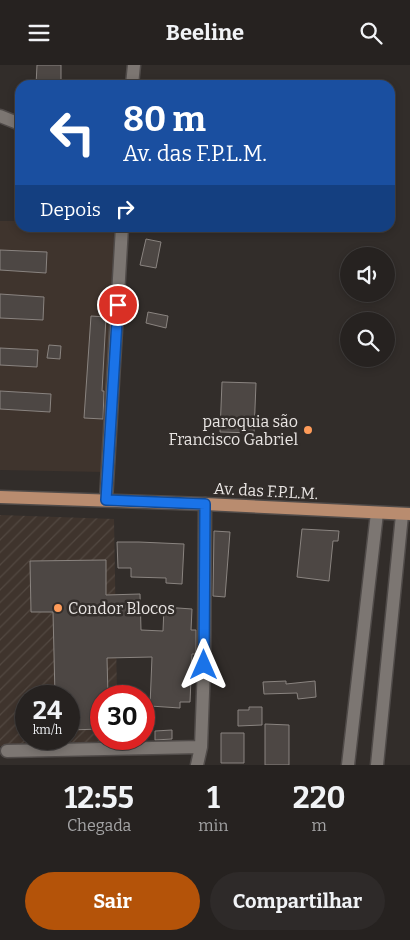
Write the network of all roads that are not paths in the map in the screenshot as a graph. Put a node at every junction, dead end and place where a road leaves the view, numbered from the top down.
1 (134, 65) edge
2 (132, 80) edge
3 (0, 116) edge
4 (15, 121) edge
5 (122, 232) edge
6 (0, 497) edge
7 (106, 500) junction
8 (205, 504) junction
9 (377, 513) junction
10 (406, 515) edge
11 (201, 747) junction
12 (8, 751) dead end
13 (197, 765) edge
14 (348, 765) edge
15 (377, 765) edge

1 - 2 street
3 - 4 street
5 - 7 street
6 - 7 main road, Av. das F.P.L.M.
7 - 8 main road, Av. das F.P.L.M.
8 - 9 main road, Av. das F.P.L.M.
8 - 11 street
9 - 10 main road, Av. das F.P.L.M.
9 - 14 street
10 - 15 street
11 - 12 street
11 - 13 street

